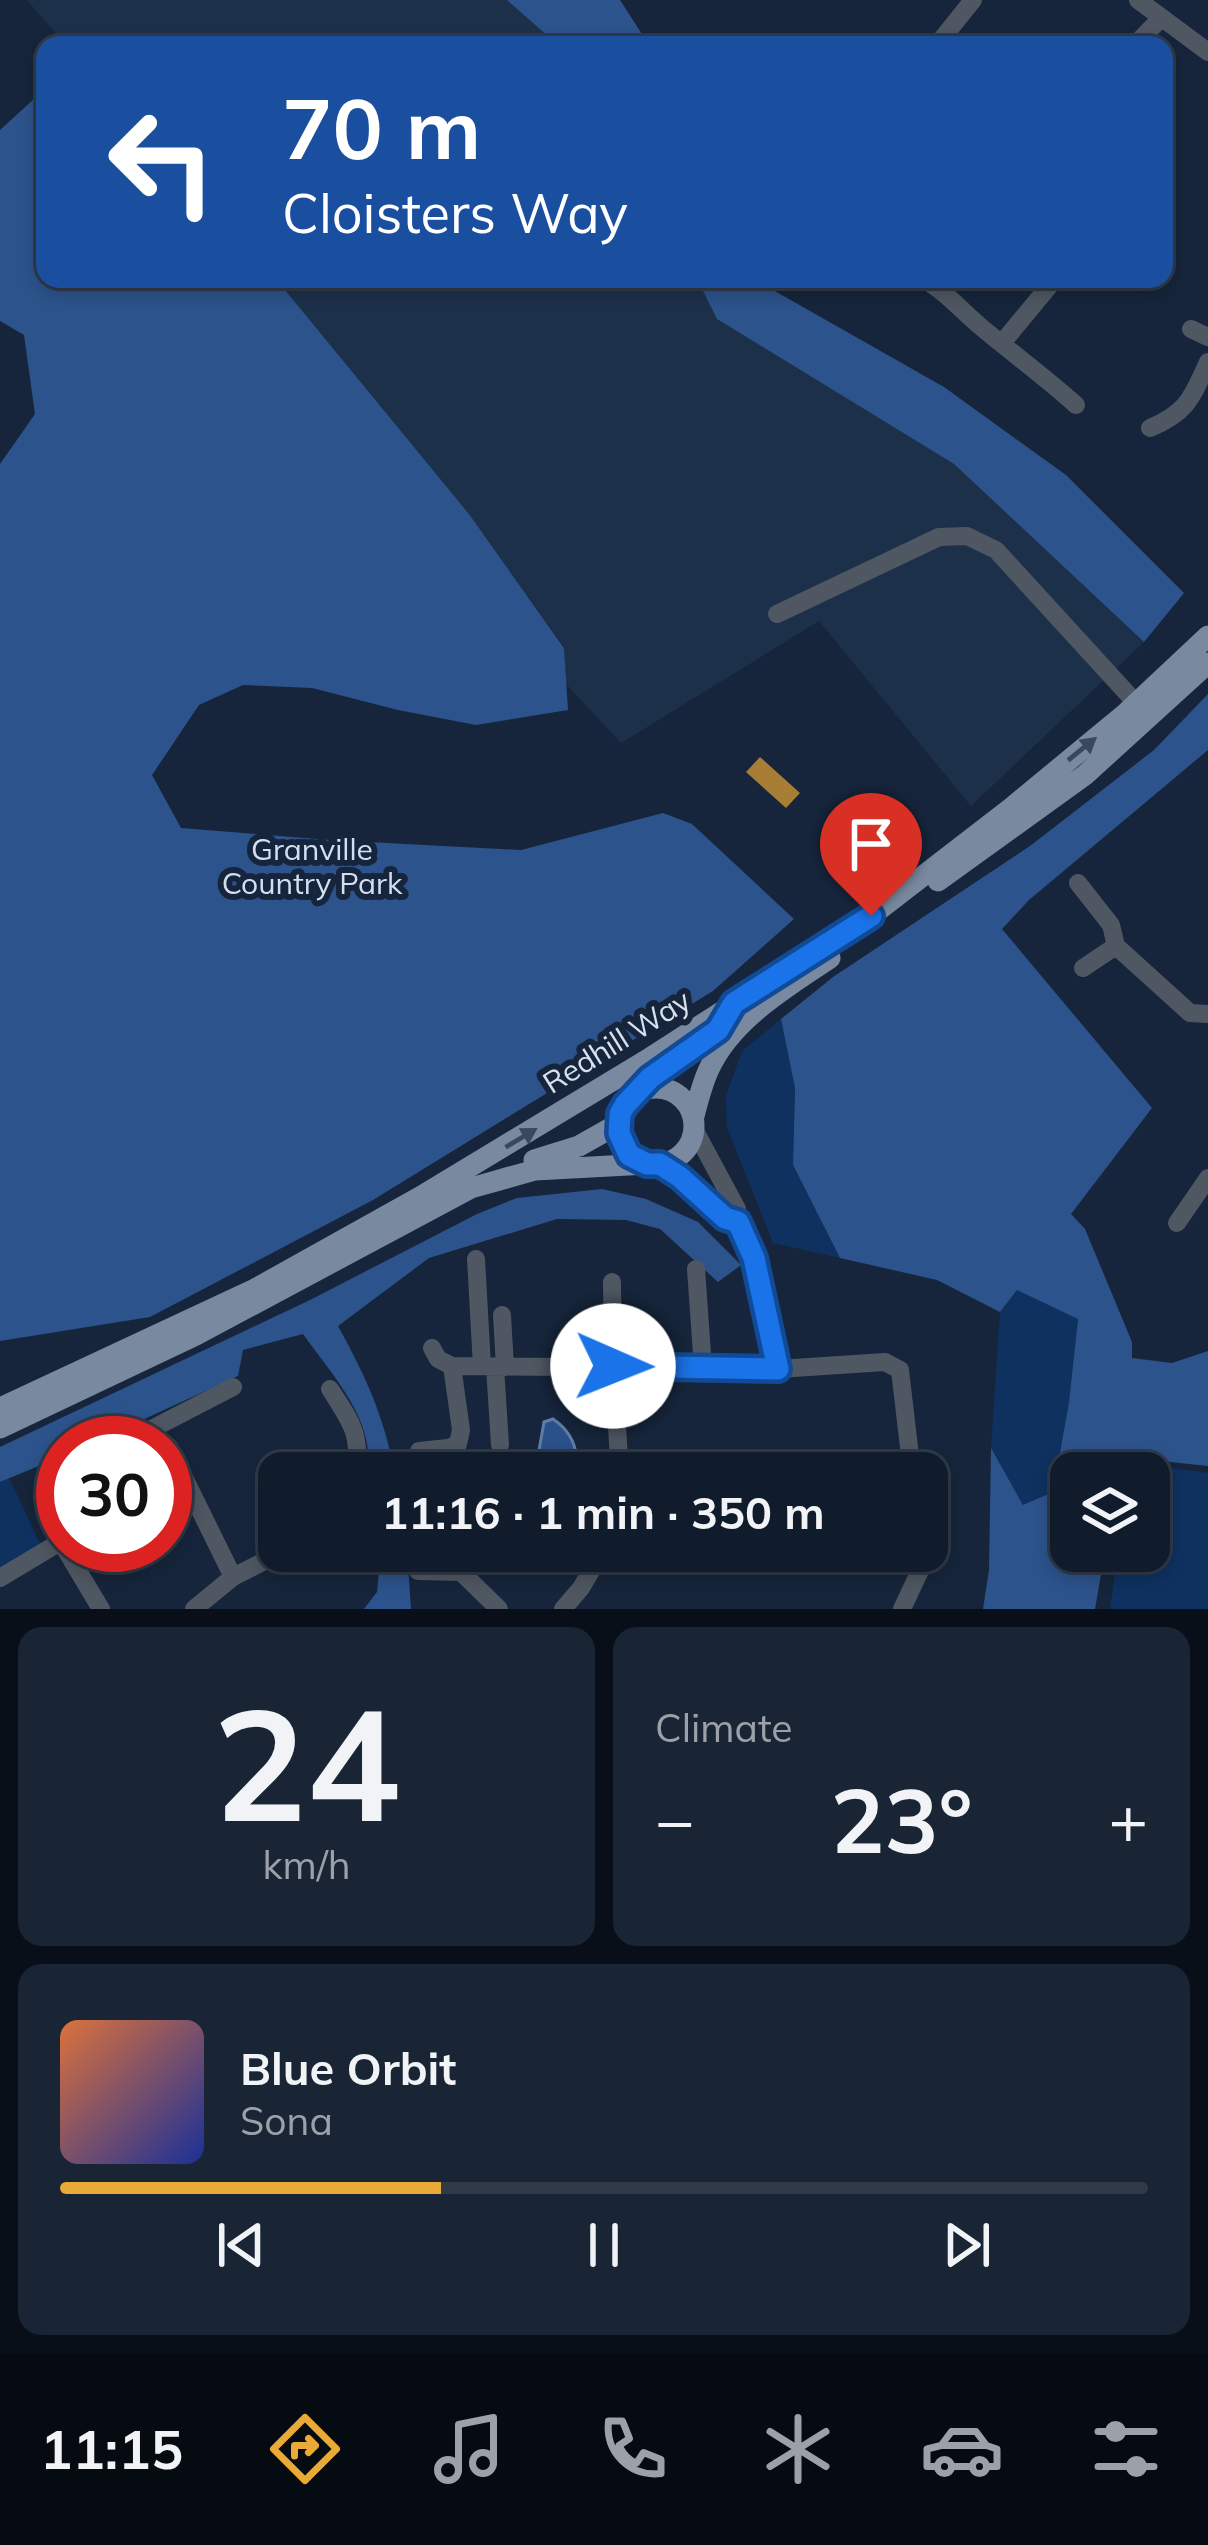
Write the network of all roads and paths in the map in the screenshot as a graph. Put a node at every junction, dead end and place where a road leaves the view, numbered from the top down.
1 (973, 0) edge
2 (1138, 0) edge
3 (1161, 18) junction
4 (944, 36) edge
5 (1144, 36) edge
6 (1208, 52) edge
7 (939, 288) edge
8 (1048, 288) edge
9 (1002, 343) junction
10 (1205, 369) edge
11 (1076, 405) dead end
12 (1150, 428) dead end
13 (777, 614) dead end
14 (1208, 636) edge
15 (1208, 663) edge
16 (1136, 703) junction
17 (1078, 883) dead end
18 (1116, 946) junction
19 (1090, 962) dead end
20 (734, 1003) junction
21 (1208, 1014) edge
22 (638, 1094) junction
23 (694, 1122) junction
24 (618, 1124) junction
25 (653, 1164) junction
26 (1208, 1178) edge
27 (420, 1197) junction
28 (738, 1222) junction
29 (1178, 1222) dead end
30 (476, 1259) dead end
31 (696, 1269) dead end
32 (612, 1282) dead end
33 (502, 1315) dead end
34 (432, 1348) dead end
35 (452, 1366) junction
36 (613, 1366) junction
37 (494, 1367) junction
38 (703, 1368) junction
39 (778, 1369) junction
40 (233, 1387) dead end
41 (330, 1389) dead end
42 (0, 1408) edge
43 (344, 1411) junction
44 (177, 1416) edge
45 (325, 1421) dead end
46 (0, 1428) edge
47 (500, 1445) dead end
48 (418, 1451) dead end
49 (358, 1452) edge
50 (619, 1452) edge
51 (910, 1452) edge
52 (192, 1493) edge
53 (36, 1557) edge
54 (258, 1564) edge
55 (78, 1572) edge
56 (440, 1572) edge
57 (591, 1572) edge
58 (919, 1572) edge
59 (462, 1573) joint
60 (233, 1576) junction
61 (0, 1578) edge
62 (100, 1609) edge
63 (194, 1609) edge
64 (500, 1609) edge
65 (563, 1609) edge
66 (902, 1609) edge

1 - 4 street
2 - 3 street
3 - 5 street
3 - 6 street
7 - 9 street
8 - 9 street
9 - 11 street
10 - 12 street
13 - 16 street
14 - 16 main road, Redhill Way
15 - 23 main road, Redhill Way
20 -> 16 main road, Redhill Way
17 - 18 street
18 - 19 street
18 - 21 street
20 - 22 main road
27 -> 20 main road, Redhill Way
22 - 23 main road
22 - 24 main road
23 - 25 main road
23 - 28 street
24 - 25 main road
24 - 27 main road
25 - 28 street
25 - 46 main road
26 - 29 street
27 - 42 main road, Redhill Way
28 - 39 street
30 - 37 street
31 - 38 street
32 - 36 street
33 - 37 street
34 - 35 street
35 - 37 street
35 - 48 street
36 - 37 street
36 - 38 street
36 - 50 street
37 - 47 street
38 - 39 street
39 - 51 street
40 - 44 street
41 - 43 street
43 - 45 street
43 - 49 street
52 - 60 street
53 - 61 street
54 - 60 street
55 - 62 street
56 - 59 street
57 - 65 street
58 - 66 street
59 - 64 street
60 - 63 street

